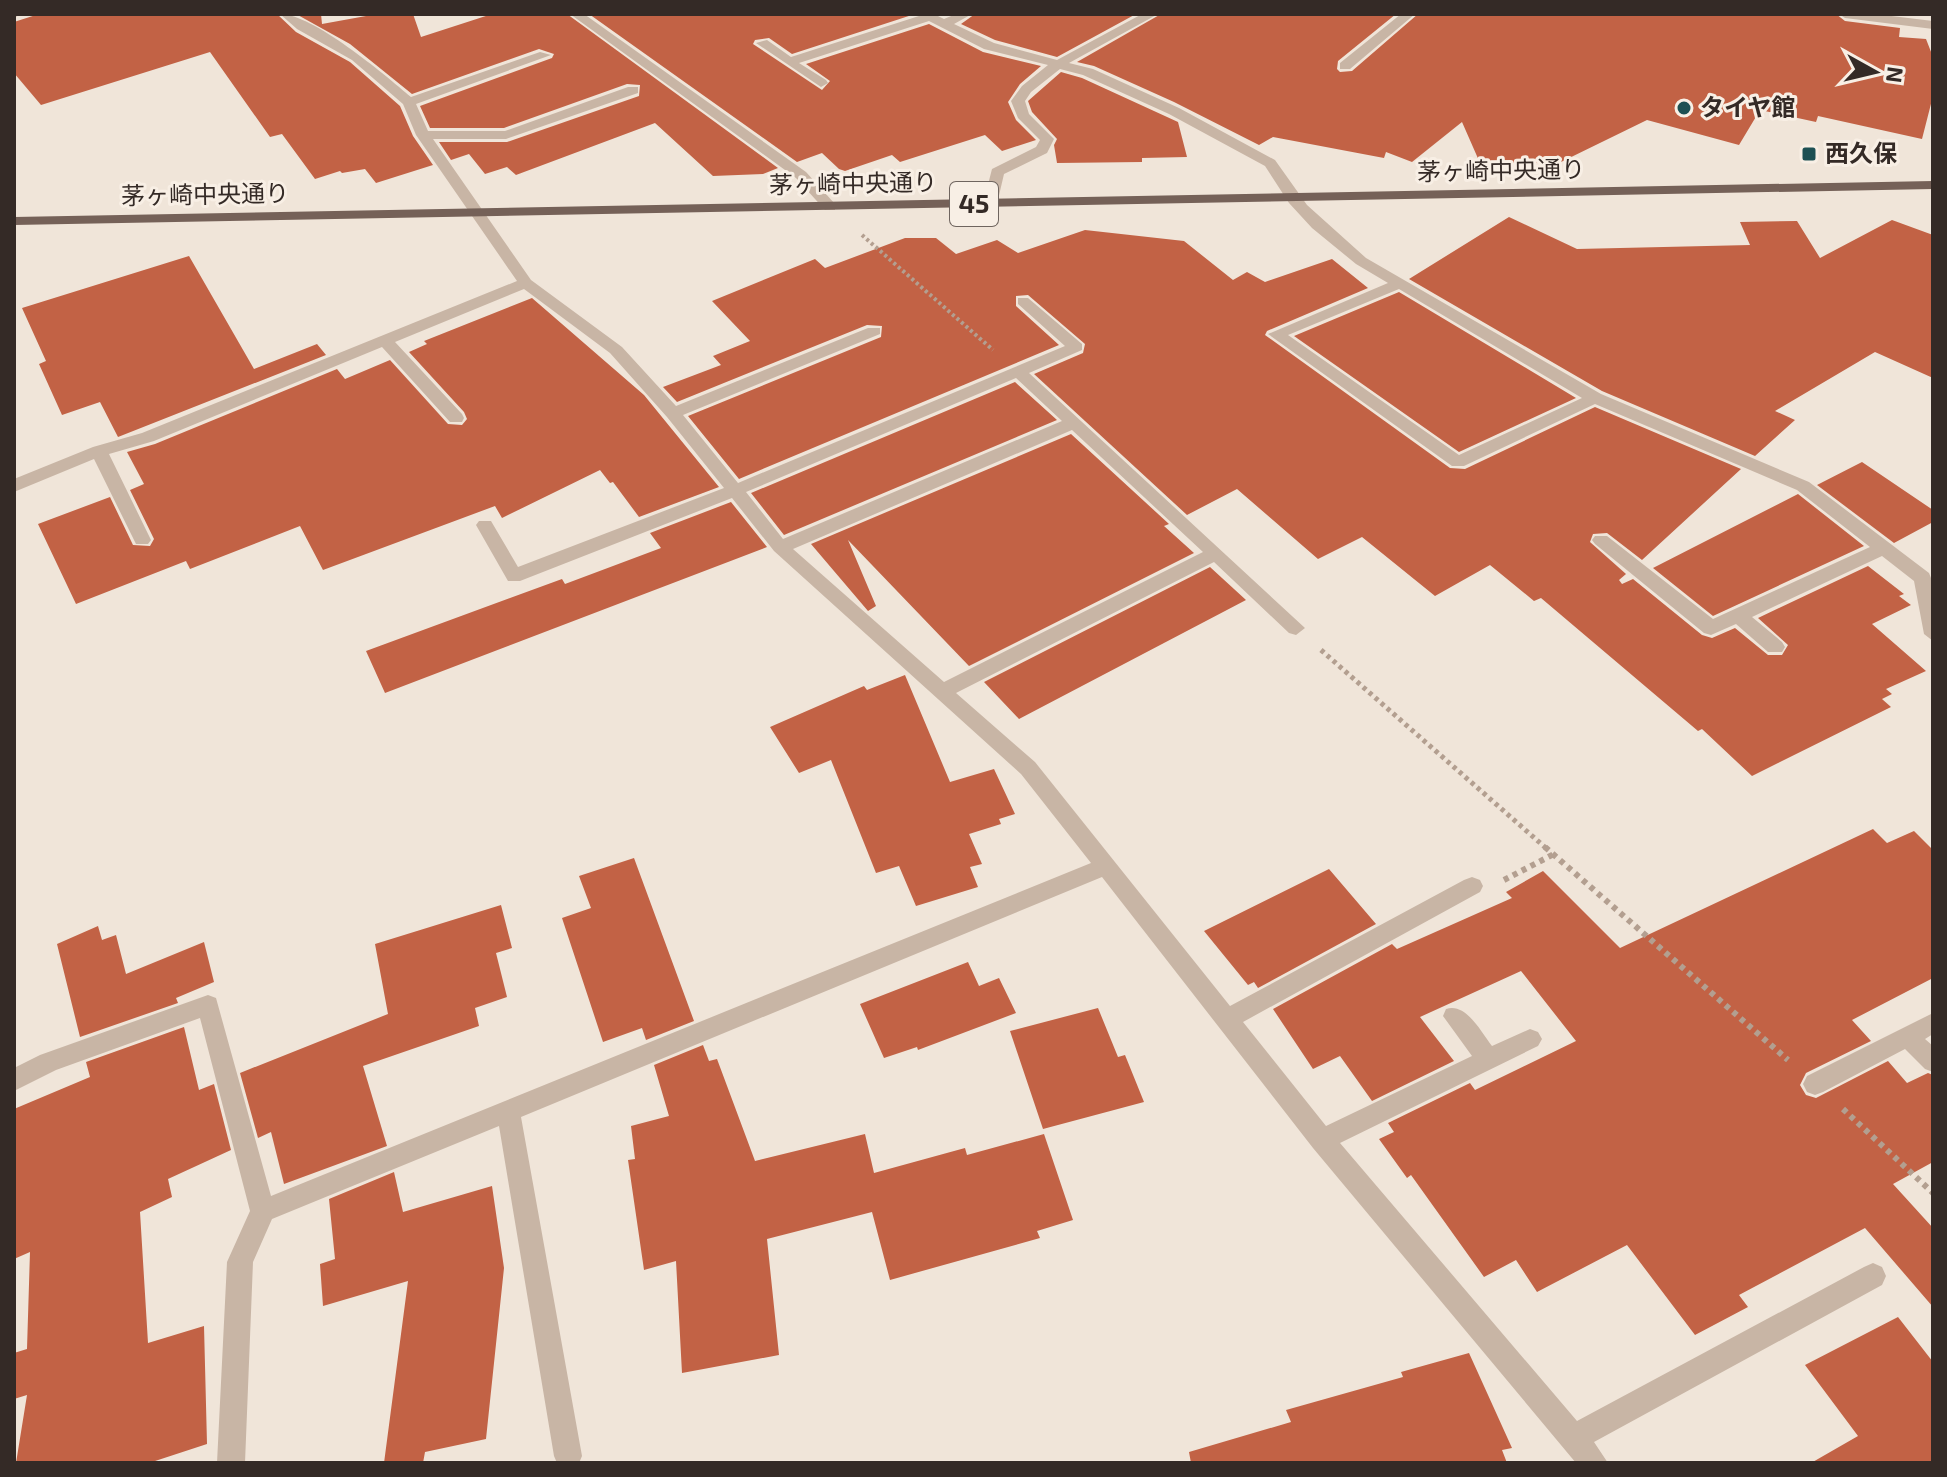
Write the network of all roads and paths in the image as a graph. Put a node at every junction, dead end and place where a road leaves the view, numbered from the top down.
1 (286, 14) edge
2 (576, 14) edge
3 (966, 14) edge
4 (1152, 14) edge
5 (1409, 14) edge
6 (1845, 14) edge
7 (926, 16) edge
8 (944, 24) junction
9 (1933, 25) edge
10 (762, 43) dead end
11 (545, 55) dead end
12 (789, 62) junction
13 (1058, 65) junction
14 (1345, 66) dead end
15 (821, 83) dead end
16 (633, 90) dead end
17 (409, 102) junction
18 (423, 135) junction
19 (1933, 185) edge
20 (1291, 197) junction
21 (990, 204) junction
22 (830, 207) junction
23 (479, 212) junction
24 (14, 221) edge
25 (854, 229) dead end
26 (526, 283) junction
27 (1401, 283) junction
28 (1023, 301) dead end
29 (874, 331) dead end
30 (385, 341) junction
31 (1018, 371) junction
32 (1595, 398) junction
33 (673, 413) junction
34 (456, 418) dead end
35 (1071, 424) junction
36 (99, 451) junction
37 (14, 486) edge
38 (736, 490) junction
39 (485, 525) dead end
40 (142, 540) dead end
41 (1601, 540) dead end
42 (780, 547) junction
43 (1883, 548) junction
44 (1215, 554) junction
45 (1738, 615) junction
46 (1296, 628) joint
47 (1933, 634) edge
48 (1775, 647) dead end
49 (942, 691) junction
50 (1554, 854) junction
51 (1105, 867) junction
52 (1472, 886) joint
53 (1454, 1016) dead end
54 (1225, 1020) junction
55 (1933, 1023) edge
56 (1907, 1036) junction
57 (1530, 1039) dead end
58 (1488, 1059) junction
59 (1933, 1062) edge
60 (14, 1080) edge
61 (1815, 1084) junction
62 (508, 1111) junction
63 (1322, 1140) junction
64 (1933, 1193) edge
65 (263, 1211) junction
66 (1873, 1276) dead end
67 (1573, 1438) junction
68 (568, 1456) dead end
69 (231, 1463) edge
70 (1594, 1463) edge

1 - 17 street
2 - 22 street
3 - 8 street
4 - 13 street
5 - 14 street
6 - 9 street
7 - 8 street
7 - 12 street
8 - 13 street
10 - 12 street
11 - 17 street
12 - 15 street
13 - 20 street
13 - 21 street
16 - 18 street
17 - 18 street
18 - 23 street
19 - 20 main road, 茅ヶ崎中央通り / 45
20 - 21 main road, 茅ヶ崎中央通り / 45
20 - 27 street
21 - 22 main road, 茅ヶ崎中央通り / 45
22 - 23 main road, 茅ヶ崎中央通り / 45
23 - 24 main road, 茅ヶ崎中央通り / 45
23 - 26 street
25 - 31 path
26 - 30 street
26 - 33 street
27 - 32 street
27 - 32 street
28 - 31 street
29 - 33 street
30 - 34 street
30 - 36 street
31 - 35 street
31 - 38 street
32 - 43 street
33 - 38 street
35 - 42 street
35 - 44 street
36 - 37 street
36 - 40 street
38 - 39 street
38 - 42 street
41 - 45 street
42 - 49 street
43 - 45 street
43 - 47 street
44 - 46 street
44 - 49 street
45 - 48 street
46 - 50 path
49 - 51 street
50 - 52 path
50 - 61 path
51 - 54 street
51 - 62 street
52 - 54 street
53 - 58 street
54 - 63 street
55 - 56 street
56 - 59 street
56 - 61 street
57 - 58 street
58 - 63 street
60 - 65 street
61 - 64 path
62 - 65 street
62 - 68 street
63 - 67 street
65 - 69 street
66 - 67 street
67 - 70 street

